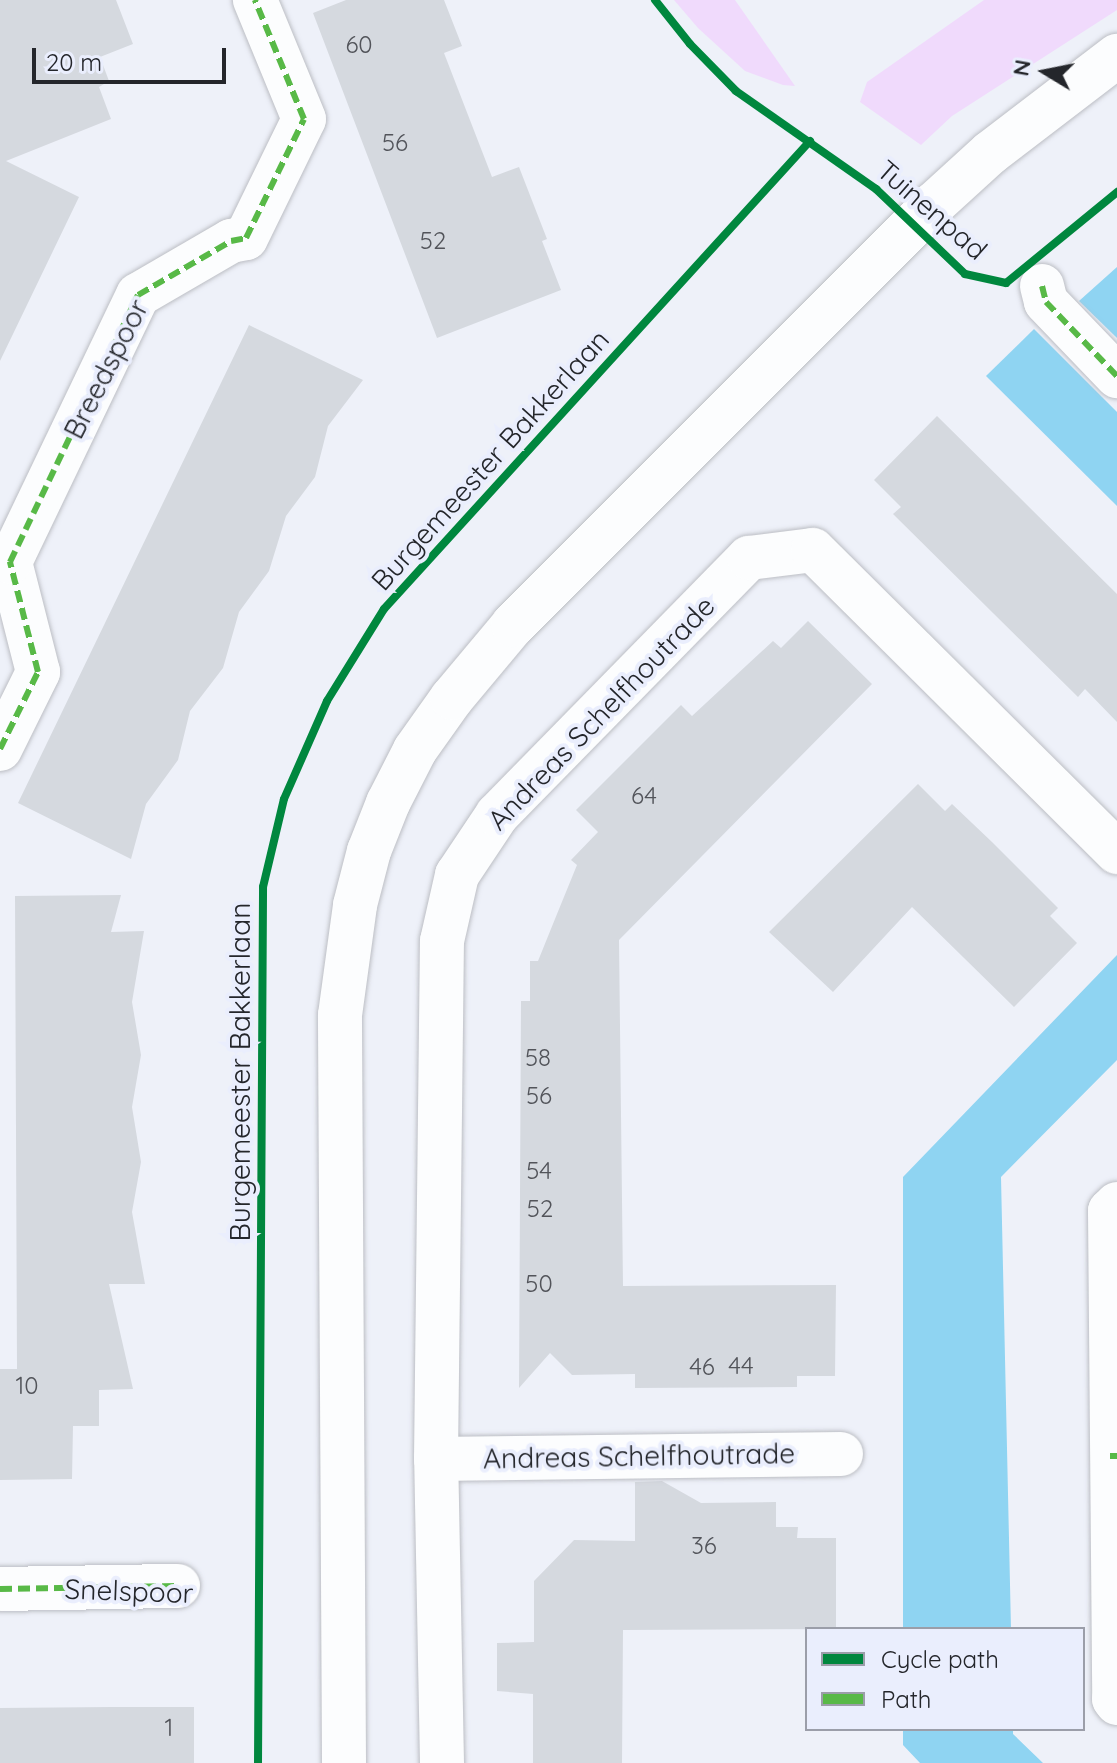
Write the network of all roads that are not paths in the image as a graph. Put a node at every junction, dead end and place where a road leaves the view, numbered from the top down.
1 (255, 0) edge
2 (1117, 56) edge
3 (1042, 286) dead end
4 (1117, 376) edge
5 (0, 749) edge
6 (1117, 852) edge
7 (1117, 1204) edge
8 (841, 1454) dead end
9 (1114, 1456) edge
10 (436, 1459) junction
11 (178, 1586) dead end
12 (0, 1589) edge
13 (1117, 1703) edge
14 (344, 1763) edge
15 (442, 1763) edge

1 - 5 street, Breedspoor
2 - 14 street
3 - 4 street
6 - 10 street, Andreas Schelfhoutrade
7 - 9 street
8 - 10 street, Andreas Schelfhoutrade
9 - 13 street
10 - 15 street, Andreas Schelfhoutrade
11 - 12 street, Snelspoor

